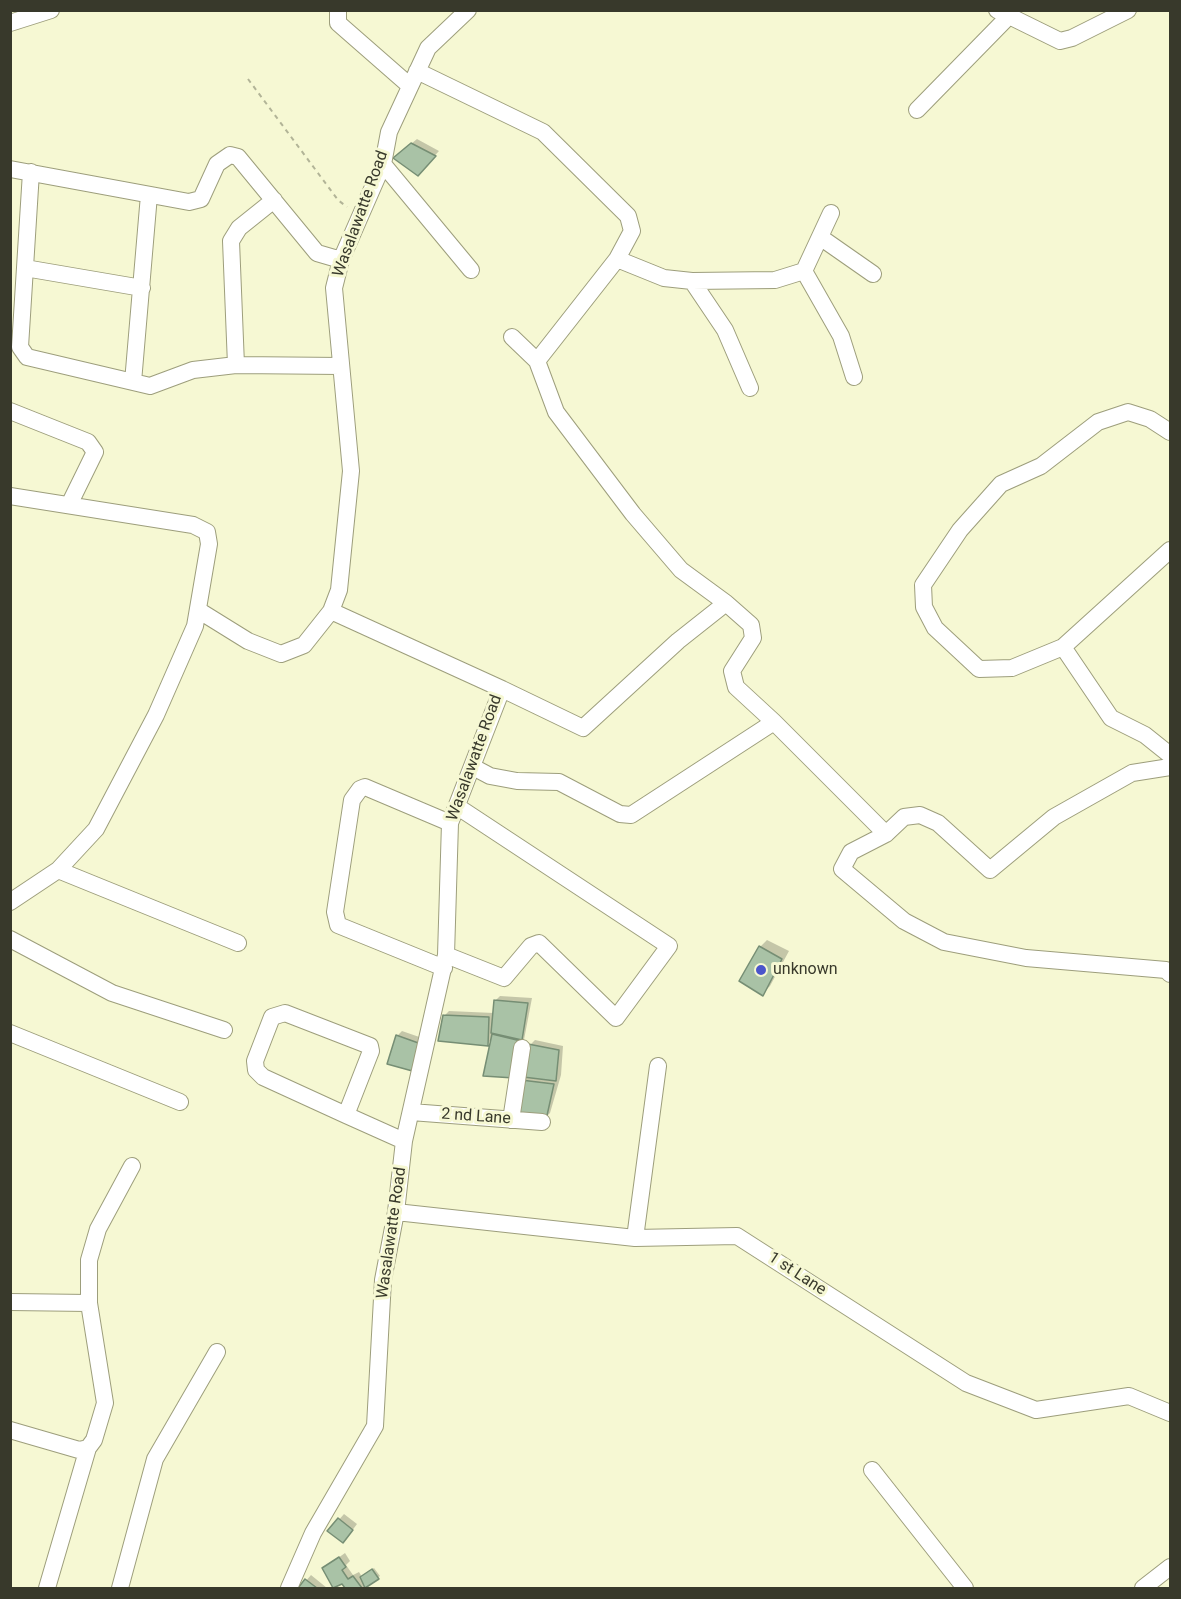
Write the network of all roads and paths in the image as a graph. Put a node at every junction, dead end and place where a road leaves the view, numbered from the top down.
1 (51, 10) edge
2 (338, 10) edge
3 (468, 10) edge
4 (1128, 10) edge
5 (1003, 13) edge
6 (10, 23) edge
7 (248, 79) dead end
8 (414, 79) junction
9 (917, 110) dead end
10 (383, 164) junction
11 (10, 169) edge
12 (31, 172) junction
13 (149, 195) junction
14 (274, 200) junction
15 (831, 213) dead end
16 (360, 217) junction
17 (820, 237) junction
18 (617, 259) junction
19 (341, 260) junction
20 (25, 268) junction
21 (471, 270) dead end
22 (804, 271) junction
23 (873, 273) dead end
24 (692, 282) junction
25 (142, 288) junction
26 (512, 337) dead end
27 (537, 361) junction
28 (236, 365) junction
29 (341, 366) junction
30 (854, 377) dead end
31 (133, 382) junction
32 (750, 387) dead end
33 (10, 411) edge
34 (1170, 432) edge
35 (10, 496) edge
36 (69, 505) junction
37 (1170, 550) edge
38 (726, 603) junction
39 (198, 610) junction
40 (331, 611) junction
41 (1063, 647) junction
42 (502, 689) junction
43 (774, 722) junction
44 (1170, 755) edge
45 (1170, 766) edge
46 (473, 767) junction
47 (458, 807) junction
48 (450, 823) junction
49 (886, 834) junction
50 (58, 870) junction
51 (10, 902) edge
52 (10, 939) edge
53 (238, 943) dead end
54 (445, 962) junction
55 (1170, 975) edge
56 (224, 1030) dead end
57 (10, 1033) edge
58 (522, 1048) dead end
59 (658, 1066) dead end
60 (180, 1102) dead end
61 (411, 1112) junction
62 (346, 1115) junction
63 (511, 1120) junction
64 (542, 1122) dead end
65 (404, 1141) junction
66 (132, 1166) dead end
67 (396, 1212) junction
68 (635, 1238) junction
69 (10, 1302) edge
70 (89, 1303) junction
71 (217, 1352) dead end
72 (1170, 1413) edge
73 (10, 1430) edge
74 (88, 1448) junction
75 (872, 1470) dead end
76 (1170, 1567) edge
77 (47, 1588) edge
78 (120, 1588) edge
79 (289, 1588) edge
80 (965, 1588) edge
81 (1143, 1588) edge

1 - 6 street
2 - 8 street
3 - 8 street, Wasalawatte Road
4 - 5 street
5 - 9 street
7 - 16 path
8 - 10 street, Wasalawatte Road
8 - 18 street
10 - 16 street, Wasalawatte Road
10 - 21 street
11 - 12 street
12 - 13 street
12 - 20 street
13 - 14 street
13 - 25 street
14 - 19 street
14 - 28 street
15 - 17 street
16 - 19 street, Wasalawatte Road
17 - 22 street
17 - 23 street
18 - 24 street
18 - 27 street
19 - 29 street, Wasalawatte Road
20 - 25 street
20 - 31 street
22 - 24 street
22 - 30 street
24 - 32 street
25 - 31 street
26 - 27 street
27 - 38 street
28 - 29 street
28 - 31 street
29 - 40 street, Wasalawatte Road
33 - 36 street
34 - 41 street
35 - 36 street
36 - 39 street
37 - 41 street
38 - 42 street
38 - 43 street
39 - 40 street
39 - 50 street
40 - 42 street, Wasalawatte Road
41 - 44 street
42 - 46 street, Wasalawatte Road
43 - 46 street
43 - 49 street
45 - 49 street
46 - 47 street, Wasalawatte Road
47 - 48 street, Wasalawatte Road
47 - 54 street
48 - 54 street, Wasalawatte Road
48 - 54 street
49 - 55 street
50 - 51 street
50 - 53 street
52 - 56 street
54 - 61 street, Wasalawatte Road
57 - 60 street
58 - 63 street
59 - 68 street
61 - 63 street, 2 nd Lane
61 - 65 street, Wasalawatte Road
62 - 62 street
62 - 65 street
63 - 64 street, 2 nd Lane
65 - 67 street, Wasalawatte Road
66 - 70 street
67 - 68 street, 1 st Lane
67 - 79 street, Wasalawatte Road
68 - 72 street, 1 st Lane
69 - 70 street
70 - 74 street
71 - 78 street
73 - 74 street
74 - 77 street
75 - 80 street
76 - 81 street

